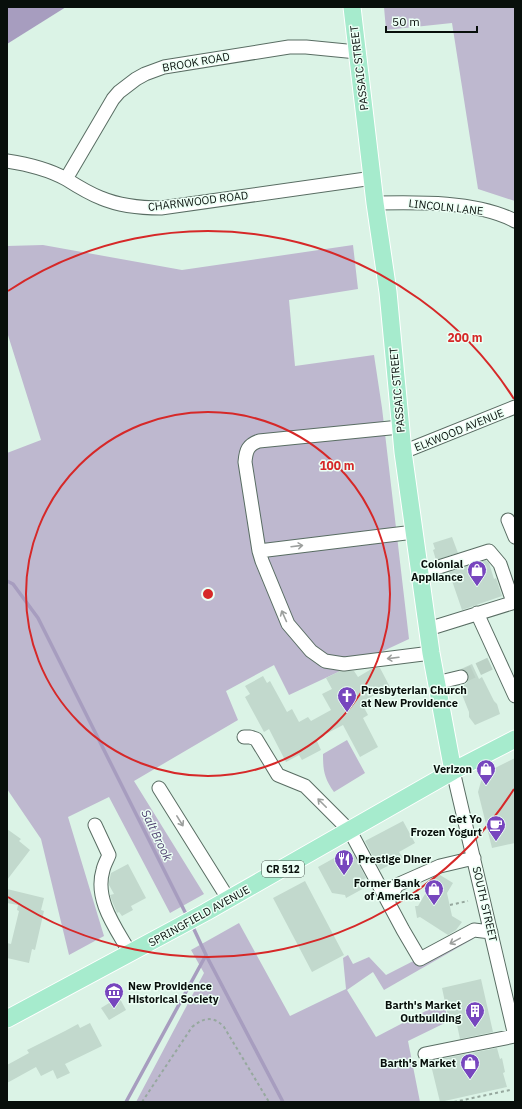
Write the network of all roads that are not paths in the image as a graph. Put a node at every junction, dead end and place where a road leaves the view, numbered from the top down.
1 (352, 7) edge
2 (357, 52) junction
3 (7, 161) edge
4 (372, 178) junction
5 (66, 179) junction
6 (375, 203) junction
7 (515, 221) edge
8 (515, 407) edge
9 (400, 427) junction
10 (403, 452) junction
11 (508, 520) dead end
12 (414, 532) junction
13 (515, 537) edge
14 (259, 551) junction
15 (420, 573) junction
16 (514, 602) edge
17 (477, 613) junction
18 (428, 629) junction
19 (431, 653) junction
20 (460, 677) tunnel mouth
21 (436, 683) junction
22 (515, 696) edge
23 (244, 737) dead end
24 (515, 739) edge
25 (453, 771) junction
26 (159, 788) dead end
27 (95, 825) dead end
28 (350, 830) junction
29 (474, 858) junction
30 (229, 900) junction
31 (388, 902) junction
32 (491, 932) junction
33 (130, 953) junction
34 (8, 1017) edge
35 (515, 1036) edge
36 (425, 1054) dead end

1 - 2 main road, PASSAIC STREET
2 - 4 main road, PASSAIC STREET
2 - 5 street, BROOK ROAD
3 - 5 street, CHARNWOOD ROAD
4 - 5 street, CHARNWOOD ROAD
4 - 6 main road, PASSAIC STREET
6 - 7 street, LINCOLN LANE
6 - 9 main road, PASSAIC STREET
8 - 10 street, ELKWOOD AVENUE
9 - 10 main road, PASSAIC STREET
9 - 14 street
10 - 12 main road, PASSAIC STREET
11 - 13 street
14 -> 12 street
12 - 15 main road, PASSAIC STREET
19 -> 14 street
15 - 16 street
15 - 18 main road, PASSAIC STREET
16 - 17 street
17 - 18 street
17 - 22 street
18 - 19 main road, PASSAIC STREET
19 - 21 main road, PASSAIC STREET
20 - 21 street
21 - 25 main road, PASSAIC STREET
28 -> 23 street
24 - 25 main road, SPRINGFIELD AVENUE / CR 512
25 - 28 main road, SPRINGFIELD AVENUE / CR 512
25 - 29 street, SOUTH STREET
26 -> 30 street
27 - 33 street
28 - 30 main road, SPRINGFIELD AVENUE / CR 512
28 - 31 street
29 - 31 street
29 - 32 street, SOUTH STREET
30 - 33 main road, SPRINGFIELD AVENUE / CR 512
32 -> 31 street
32 - 35 street, SOUTH STREET
33 - 34 main road, SPRINGFIELD AVENUE / CR 512
35 - 36 street

